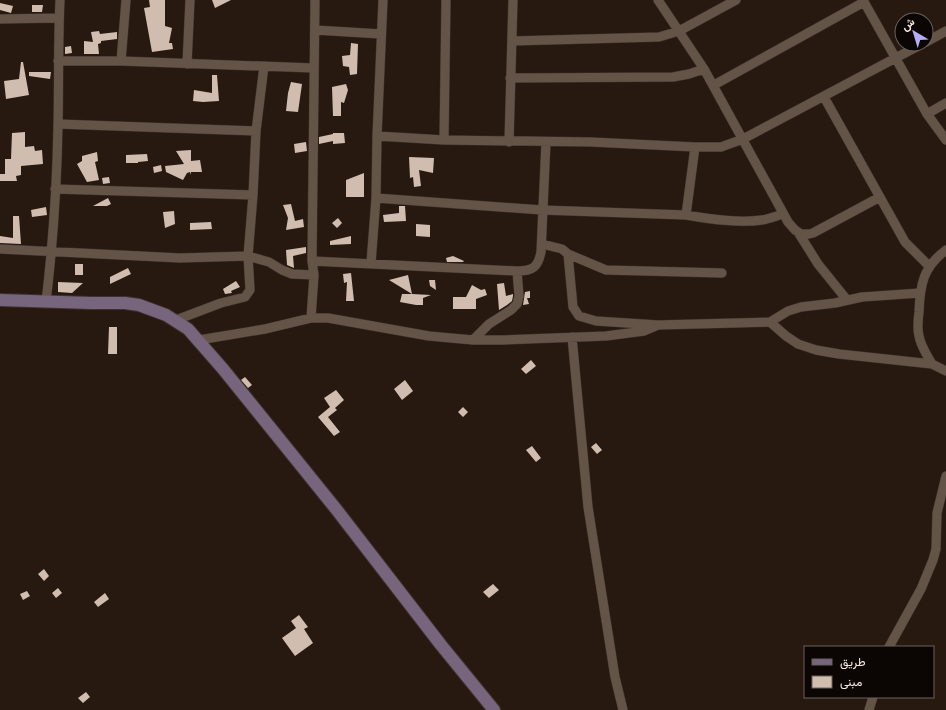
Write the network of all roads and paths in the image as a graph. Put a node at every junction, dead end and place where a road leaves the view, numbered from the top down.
1 (60, 0) edge
2 (126, 0) edge
3 (190, 0) edge
4 (315, 0) edge
5 (383, 0) edge
6 (446, 0) edge
7 (513, 0) edge
8 (658, 0) edge
9 (736, 0) edge
10 (864, 1) edge
11 (59, 18) junction
12 (0, 19) edge
13 (315, 30) junction
14 (679, 31) junction
15 (946, 31) edge
16 (381, 34) junction
17 (934, 38) edge
18 (512, 41) junction
19 (907, 52) edge
20 (896, 58) junction
21 (58, 61) junction
22 (121, 61) junction
23 (187, 64) junction
24 (264, 66) junction
25 (313, 68) junction
26 (704, 69) junction
27 (510, 78) junction
28 (714, 85) junction
29 (824, 97) junction
30 (946, 103) edge
31 (927, 114) junction
32 (58, 124) junction
33 (256, 131) junction
34 (377, 136) junction
35 (744, 139) junction
36 (444, 140) junction
37 (946, 140) edge
38 (509, 142) junction
39 (546, 142) junction
40 (694, 147) junction
41 (56, 188) junction
42 (253, 195) junction
43 (880, 197) junction
44 (376, 198) junction
45 (542, 210) junction
46 (783, 214) junction
47 (686, 215) junction
48 (798, 232) junction
49 (542, 244) junction
50 (0, 249) edge
51 (946, 250) edge
52 (52, 252) junction
53 (568, 254) junction
54 (248, 256) junction
55 (312, 261) junction
56 (371, 263) junction
57 (929, 266) junction
58 (517, 272) junction
59 (722, 273) dead end
60 (314, 275) junction
61 (920, 293) junction
62 (0, 300) edge
63 (847, 300) junction
64 (46, 302) junction
65 (311, 318) junction
66 (176, 320) junction
67 (770, 322) junction
68 (658, 325) junction
69 (572, 337) junction
70 (199, 340) junction
71 (473, 340) junction
72 (932, 364) junction
73 (946, 371) edge
74 (946, 476) edge
75 (890, 646) edge
76 (873, 698) edge
77 (494, 710) edge
78 (623, 710) edge
79 (869, 710) edge

1 - 11 street
2 - 22 street
3 - 23 street
4 - 13 street
5 - 16 street
6 - 36 street
7 - 18 street
8 - 14 street
9 - 14 street
10 - 20 street
10 - 28 street
11 - 12 street
11 - 21 street
13 - 16 street
13 - 25 street
14 - 18 street
14 - 26 street
15 - 17 street
16 - 34 street
18 - 27 street
19 - 20 street
20 - 29 street
20 - 31 street
21 - 22 street
21 - 32 street
22 - 23 street
23 - 24 street
24 - 25 street
24 - 33 street
25 - 55 street
26 - 27 street
26 - 28 street
27 - 38 street
28 - 35 street
29 - 35 street
29 - 43 street
30 - 31 street
31 - 37 street
32 - 33 street
32 - 41 street
33 - 42 street
34 - 36 street
34 - 44 street
35 - 40 street
35 - 46 street
36 - 38 street
38 - 39 street
39 - 40 street
39 - 45 street
40 - 47 street
41 - 42 street
41 - 52 street
42 - 54 street
43 - 48 street
43 - 57 street
44 - 45 street
44 - 56 street
45 - 47 street
45 - 49 street
46 - 47 street
46 - 48 street
48 - 63 street
49 - 53 street
49 - 58 street
50 - 52 street
51 - 57 street
52 - 54 street
52 - 64 street
53 - 59 street
53 - 68 street
54 - 60 street
54 - 66 street
55 - 56 street
55 - 60 street
56 - 58 street
57 - 61 street
58 - 71 street
60 - 65 street
61 - 63 street
61 - 72 street
62 - 64 main road
63 - 67 street
64 - 66 main road
65 - 70 street
65 - 71 street
66 - 70 main road
67 - 68 street
67 - 72 street
68 - 69 street
69 - 71 street
69 - 78 street
70 - 77 main road
72 - 73 street
74 - 75 street
76 - 79 street

